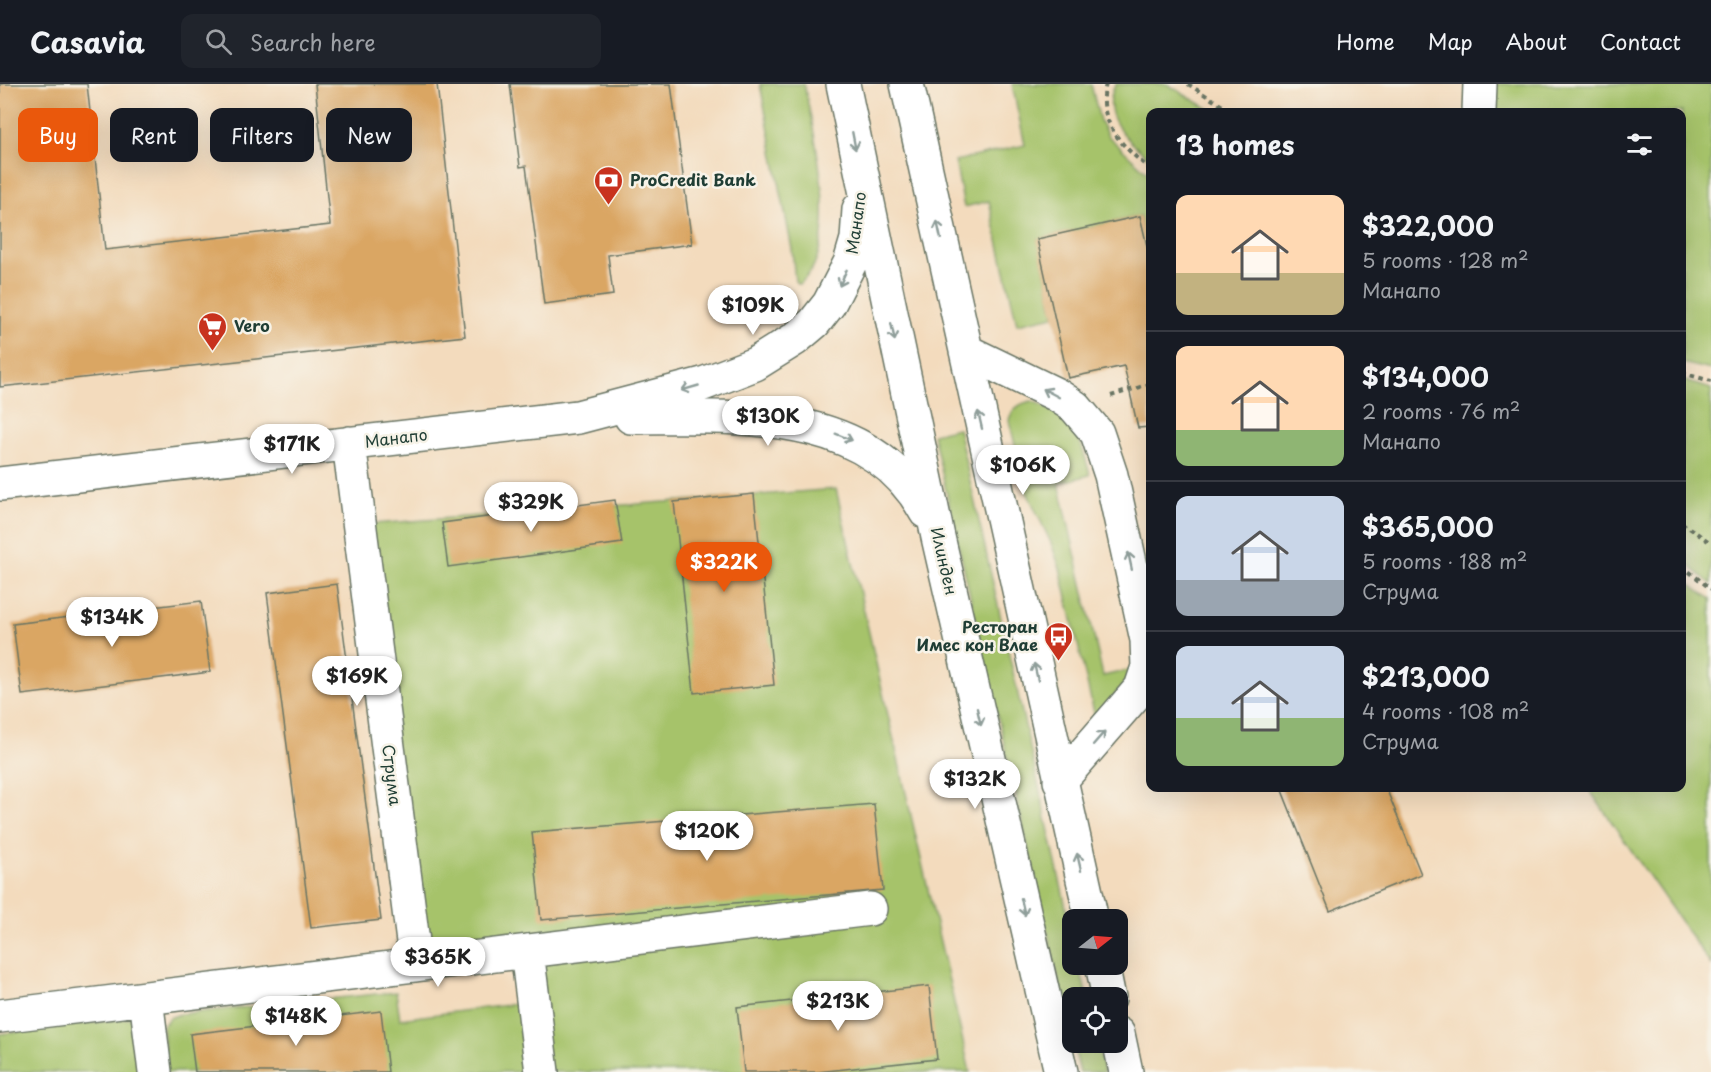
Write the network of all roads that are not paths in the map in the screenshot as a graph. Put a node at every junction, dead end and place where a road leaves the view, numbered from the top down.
1 (843, 84) edge
2 (907, 84) edge
3 (1479, 84) edge
4 (1479, 108) edge
5 (861, 180) junction
6 (966, 351) junction
7 (578, 417) junction
8 (349, 443) junction
9 (0, 484) edge
10 (938, 537) junction
11 (1146, 635) edge
12 (1146, 673) edge
13 (1060, 781) junction
14 (870, 909) dead end
15 (1089, 909) edge
16 (527, 951) junction
17 (416, 965) junction
18 (146, 998) junction
19 (0, 1016) edge
20 (1122, 1053) edge
21 (155, 1072) edge
22 (542, 1072) edge
23 (1061, 1072) edge
24 (1126, 1072) edge

1 -> 5 street, Илинден
6 -> 2 street
3 - 4 street
5 -> 7 street, Манапо
5 -> 10 street, Илинден
11 -> 6 street
13 -> 6 street
7 - 8 street, Манапо
7 -> 10 street, Манапо
8 - 9 street, Манапо
8 - 17 street, Струма
10 -> 23 street, Илинден
13 -> 12 street
15 -> 13 street
14 - 16 street
16 - 17 street
16 - 22 street
17 - 18 street
18 - 19 street
18 - 21 street
20 - 24 street

